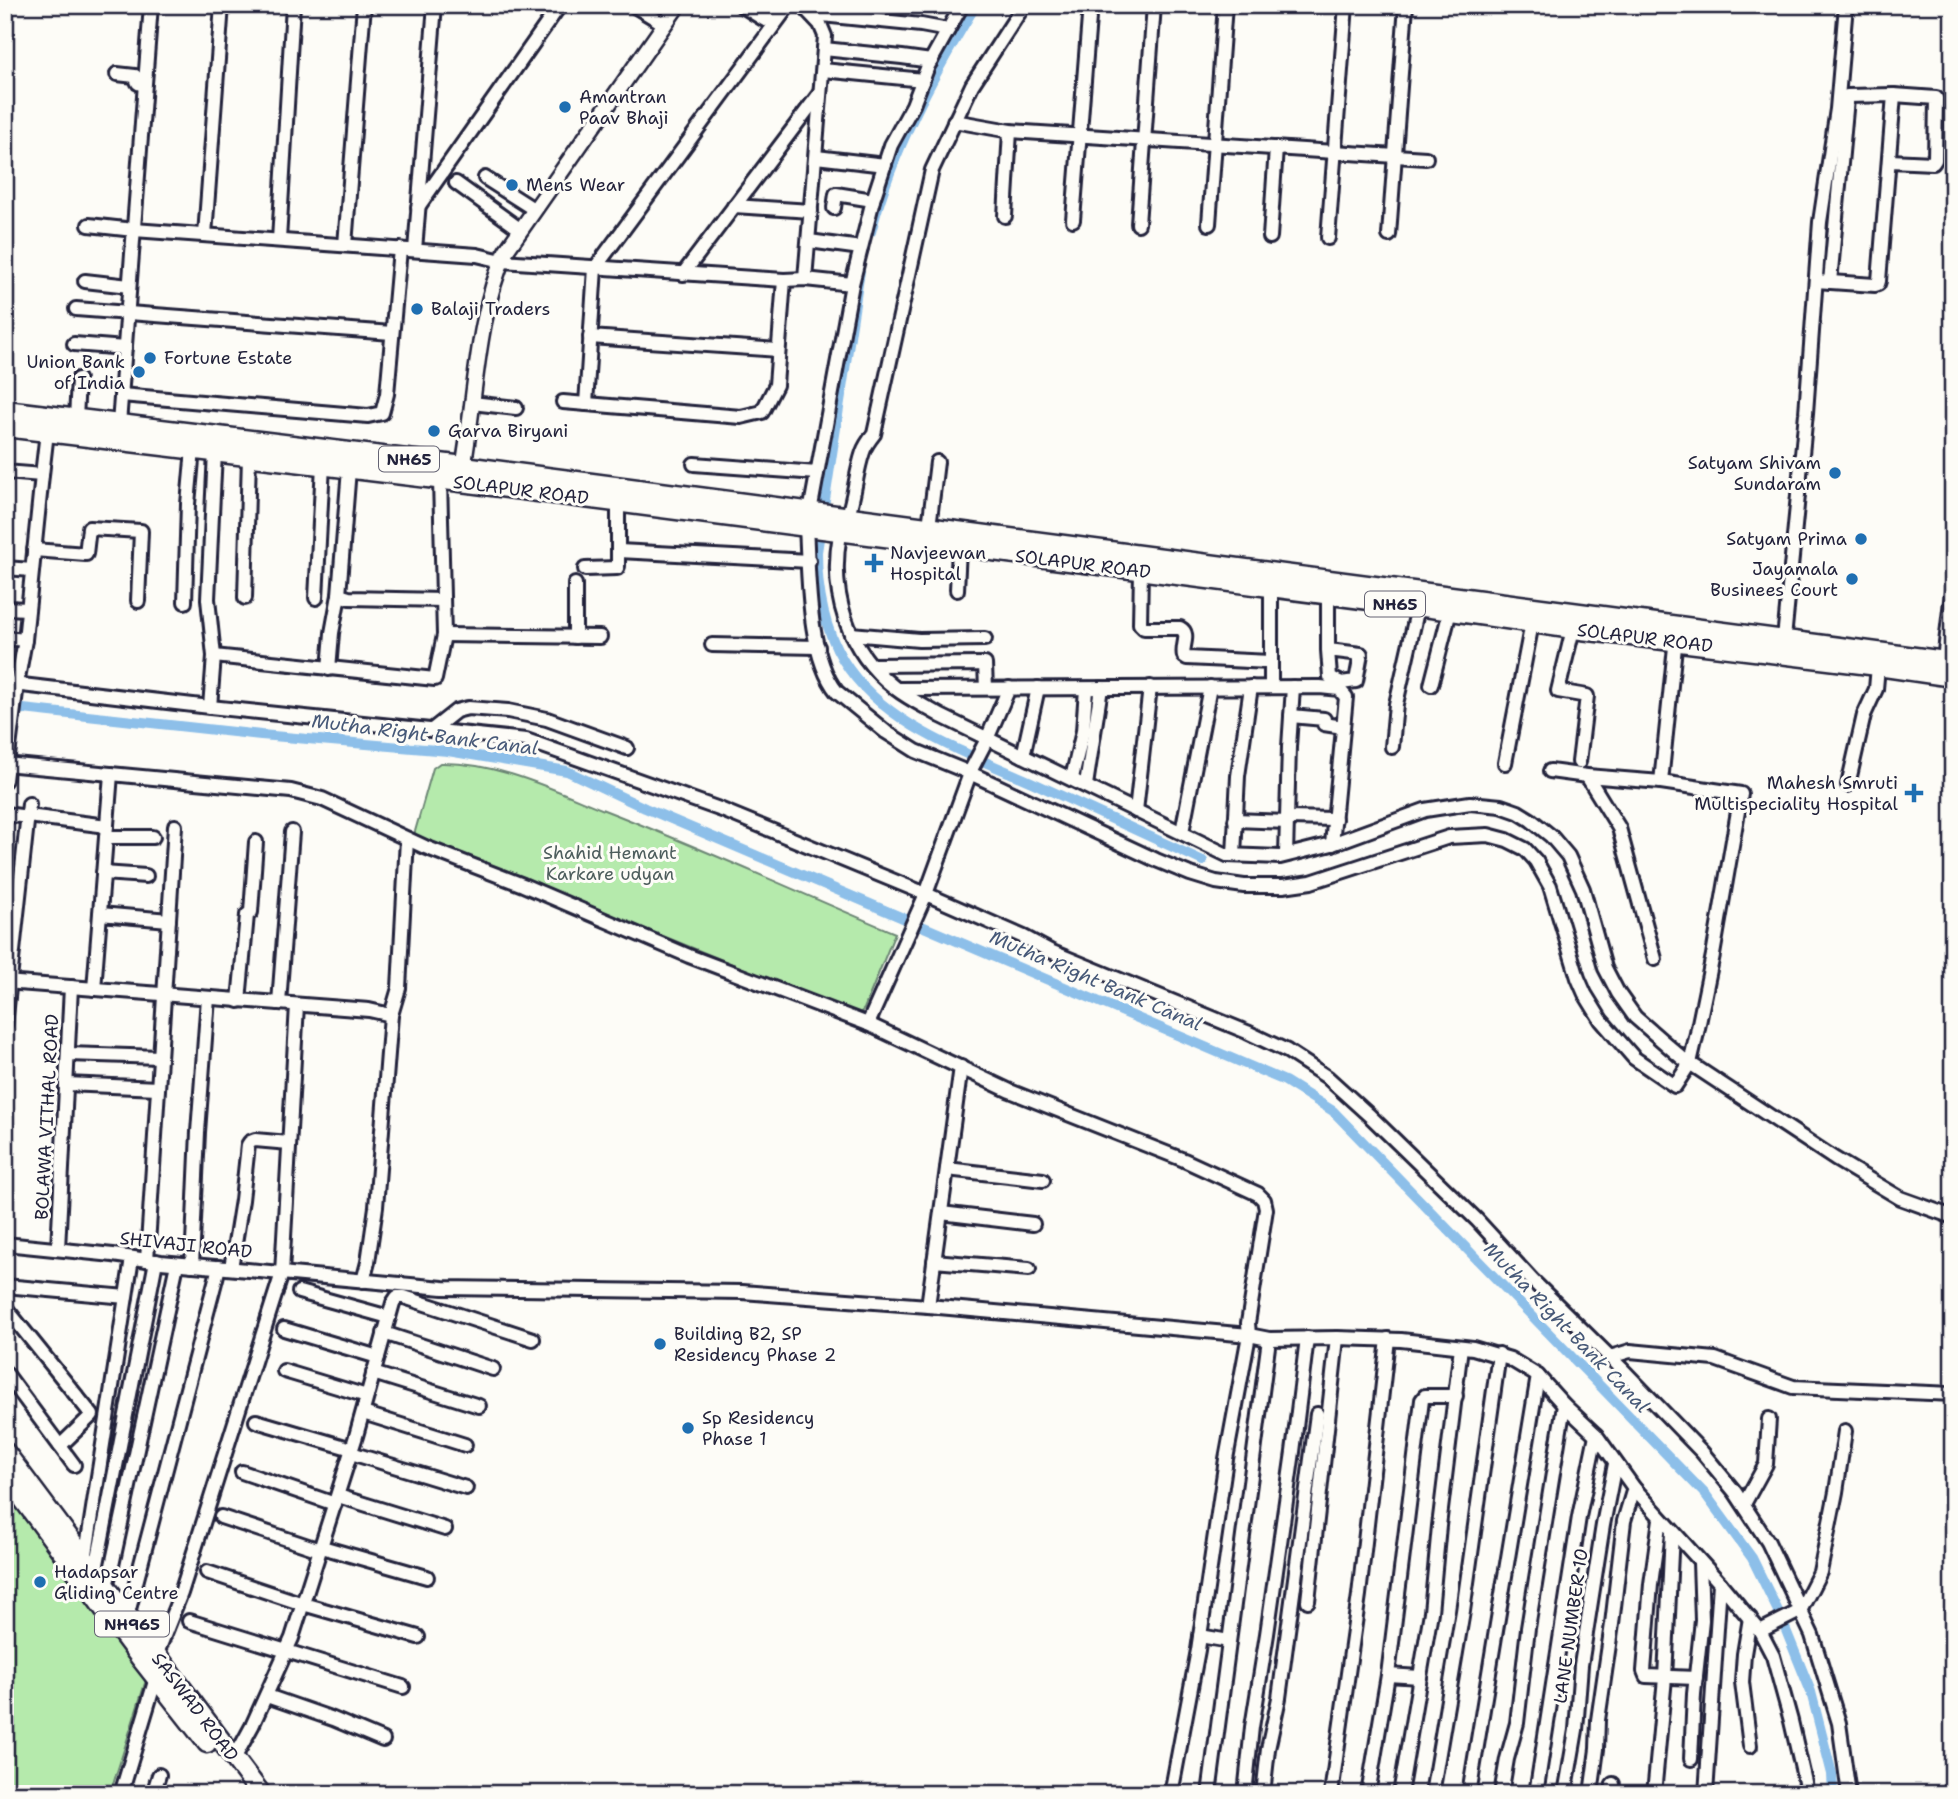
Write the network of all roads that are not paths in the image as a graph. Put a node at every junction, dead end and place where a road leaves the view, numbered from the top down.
1 (150, 5) edge
2 (222, 5) edge
3 (293, 5) edge
4 (364, 5) edge
5 (435, 5) edge
6 (560, 5) edge
7 (633, 5) edge
8 (678, 5) edge
9 (741, 5) edge
10 (775, 5) edge
11 (789, 5) edge
12 (802, 5) edge
13 (962, 5) edge
14 (1024, 5) edge
15 (1090, 5) edge
16 (1154, 5) edge
17 (1225, 5) edge
18 (1346, 5) edge
19 (1406, 5) edge
20 (1846, 5) edge
21 (822, 15) dead end
22 (664, 24) junction
23 (948, 30) junction
24 (824, 49) junction
25 (931, 61) junction
26 (822, 70) junction
27 (117, 74) dead end
28 (923, 80) junction
29 (145, 85) junction
30 (821, 92) junction
31 (1894, 95) junction
32 (1847, 96) junction
33 (1837, 109) junction
34 (954, 121) junction
35 (1010, 131) junction
36 (1080, 135) junction
37 (1144, 139) junction
38 (1214, 144) junction
39 (1276, 148) junction
40 (1335, 152) junction
41 (1395, 156) junction
42 (816, 157) junction
43 (1426, 158) dead end
44 (1890, 161) junction
45 (885, 164) junction
46 (485, 178) dead end
47 (456, 183) dead end
48 (873, 200) junction
49 (734, 206) junction
50 (418, 207) junction
51 (834, 208) dead end
52 (535, 210) junction
53 (811, 211) junction
54 (1005, 216) dead end
55 (1073, 220) dead end
56 (1138, 224) dead end
57 (1209, 224) dead end
58 (89, 225) dead end
59 (134, 230) junction
60 (521, 230) junction
61 (205, 235) junction
62 (1389, 235) dead end
63 (1270, 237) dead end
64 (1328, 238) dead end
65 (279, 240) junction
66 (808, 241) junction
67 (345, 245) junction
68 (861, 248) junction
69 (400, 249) junction
70 (415, 250) junction
71 (502, 261) junction
72 (595, 268) junction
73 (683, 274) junction
74 (805, 279) junction
75 (784, 280) junction
76 (85, 281) dead end
77 (1816, 281) junction
78 (1830, 282) junction
79 (852, 284) junction
80 (129, 286) junction
81 (76, 309) dead end
82 (127, 314) junction
83 (392, 333) junction
84 (590, 337) junction
85 (74, 344) dead end
86 (125, 348) junction
87 (778, 350) junction
88 (78, 379) dead end
89 (121, 395) junction
90 (563, 402) dead end
91 (472, 403) junction
92 (586, 404) junction
93 (516, 408) dead end
94 (5, 410) edge
95 (76, 419) junction
96 (118, 424) junction
97 (5, 427) edge
98 (47, 432) junction
99 (193, 449) junction
100 (215, 452) junction
101 (249, 457) junction
102 (937, 462) dead end
103 (694, 464) dead end
104 (323, 465) junction
105 (349, 469) junction
106 (5, 472) edge
107 (817, 473) junction
108 (462, 474) junction
109 (42, 475) junction
110 (440, 480) junction
111 (618, 503) junction
112 (810, 520) junction
113 (841, 524) junction
114 (929, 527) junction
115 (959, 548) junction
116 (34, 550) junction
117 (619, 551) junction
118 (808, 561) junction
119 (5, 568) edge
120 (584, 569) dead end
121 (32, 570) junction
122 (1141, 571) junction
123 (575, 584) dead end
124 (1953, 584) edge
125 (1272, 589) junction
126 (957, 590) dead end
127 (339, 595) junction
128 (1328, 596) junction
129 (245, 598) dead end
130 (316, 598) dead end
131 (443, 600) junction
132 (138, 601) dead end
133 (185, 602) dead end
134 (1418, 607) junction
135 (5, 608) edge
136 (28, 609) junction
137 (1450, 611) junction
138 (1532, 623) junction
139 (1573, 629) junction
140 (851, 634) junction
141 (1677, 634) junction
142 (444, 635) junction
143 (575, 637) junction
144 (600, 637) dead end
145 (5, 638) edge
146 (985, 639) dead end
147 (1784, 639) junction
148 (25, 640) junction
149 (712, 645) dead end
150 (818, 647) junction
151 (1328, 650) dead end
152 (214, 656) junction
153 (1948, 661) edge
154 (1270, 662) junction
155 (873, 665) junction
156 (1878, 666) junction
157 (329, 669) junction
158 (1953, 677) edge
159 (1431, 685) dead end
160 (13, 687) edge
161 (1150, 687) junction
162 (1210, 687) junction
163 (1251, 687) junction
164 (1271, 687) junction
165 (1293, 687) junction
166 (986, 688) junction
167 (1009, 688) junction
168 (1038, 688) junction
169 (1101, 688) junction
170 (1086, 689) junction
171 (897, 690) junction
172 (210, 707) junction
173 (1291, 716) junction
174 (1343, 727) junction
175 (432, 730) junction
176 (985, 743) junction
177 (1392, 747) dead end
178 (627, 748) dead end
179 (1023, 756) junction
180 (1579, 762) dead end
181 (1505, 763) dead end
182 (7, 764) edge
183 (971, 770) junction
184 (1550, 771) dead end
185 (111, 774) junction
186 (1587, 776) junction
187 (1072, 778) junction
188 (5, 780) edge
189 (1661, 782) junction
190 (1848, 785) dead end
191 (1086, 786) junction
192 (1136, 811) junction
193 (28, 813) junction
194 (5, 814) edge
195 (1335, 819) junction
196 (1236, 820) junction
197 (1287, 820) junction
198 (175, 826) dead end
199 (107, 831) junction
200 (292, 832) dead end
201 (1182, 832) junction
202 (153, 838) dead end
203 (407, 839) junction
204 (256, 842) dead end
205 (1332, 844) junction
206 (1234, 855) junction
207 (1286, 855) junction
208 (103, 873) junction
209 (146, 876) dead end
210 (925, 898) junction
211 (11, 910) edge
212 (100, 914) junction
213 (169, 920) junction
214 (1655, 959) dead end
215 (8, 982) edge
216 (71, 987) junction
217 (94, 989) junction
218 (165, 995) junction
219 (208, 998) junction
220 (239, 1001) junction
221 (279, 1003) junction
222 (297, 1004) junction
223 (391, 1015) junction
224 (868, 1024) junction
225 (5, 1025) edge
226 (68, 1054) junction
227 (160, 1058) junction
228 (1689, 1063) junction
229 (961, 1067) junction
230 (66, 1084) junction
231 (158, 1088) junction
232 (289, 1143) junction
233 (947, 1169) junction
234 (1043, 1180) dead end
235 (941, 1213) junction
236 (1953, 1217) edge
237 (1033, 1224) dead end
238 (5, 1244) edge
239 (58, 1249) junction
240 (132, 1258) junction
241 (152, 1261) junction
242 (934, 1261) junction
243 (177, 1264) junction
244 (192, 1265) junction
245 (225, 1268) junction
246 (1029, 1269) dead end
247 (282, 1273) junction
248 (363, 1281) junction
249 (5, 1286) edge
250 (299, 1292) dead end
251 (126, 1297) junction
252 (928, 1306) junction
253 (5, 1307) edge
254 (388, 1317) junction
255 (284, 1328) dead end
256 (384, 1333) junction
257 (1249, 1335) junction
258 (1307, 1338) junction
259 (1337, 1338) junction
260 (533, 1339) dead end
261 (1269, 1339) junction
262 (1388, 1339) junction
263 (1461, 1346) junction
264 (1499, 1354) junction
265 (378, 1357) junction
266 (1611, 1357) junction
267 (493, 1369) dead end
268 (284, 1371) dead end
269 (5, 1372) edge
270 (373, 1373) junction
271 (1538, 1376) junction
272 (1953, 1394) edge
273 (367, 1396) junction
274 (1455, 1396) junction
275 (479, 1405) dead end
276 (1564, 1405) junction
277 (363, 1413) junction
278 (1317, 1414) dead end
279 (1769, 1419) dead end
280 (256, 1421) dead end
281 (1845, 1431) dead end
282 (1596, 1435) junction
283 (465, 1445) dead end
284 (60, 1446) junction
285 (352, 1451) junction
286 (5, 1452) edge
287 (1615, 1464) junction
288 (74, 1465) dead end
289 (242, 1472) dead end
290 (5, 1475) edge
291 (466, 1488) dead end
292 (1634, 1488) junction
293 (336, 1500) junction
294 (1744, 1504) junction
295 (221, 1517) dead end
296 (1660, 1519) junction
297 (445, 1529) dead end
298 (1672, 1532) junction
299 (321, 1548) junction
300 (1700, 1562) junction
301 (207, 1572) dead end
302 (95, 1574) junction
303 (427, 1577) dead end
304 (1720, 1583) junction
305 (1308, 1601) dead end
306 (303, 1604) junction
307 (1796, 1614) junction
308 (127, 1617) junction
309 (1750, 1618) junction
310 (189, 1621) dead end
311 (1765, 1628) junction
312 (1586, 1629) junction
313 (1610, 1633) junction
314 (1200, 1636) junction
315 (418, 1637) dead end
316 (1229, 1641) junction
317 (288, 1651) junction
318 (156, 1656) junction
319 (1388, 1675) junction
320 (1420, 1677) junction
321 (156, 1678) junction
322 (1665, 1678) junction
323 (1696, 1678) junction
324 (1554, 1682) junction
325 (1579, 1684) junction
326 (403, 1687) dead end
327 (267, 1696) junction
328 (383, 1740) dead end
329 (1750, 1746) dead end
330 (234, 1759) junction
331 (1691, 1759) dead end
332 (159, 1775) dead end
333 (121, 1794) edge
334 (153, 1794) edge
335 (247, 1794) edge
336 (261, 1794) edge
337 (1171, 1794) edge
338 (1209, 1794) edge
339 (1245, 1794) edge
340 (1263, 1794) edge
341 (1331, 1794) edge
342 (1368, 1794) edge
343 (1400, 1794) edge
344 (1432, 1794) edge
345 (1469, 1794) edge
346 (1501, 1794) edge
347 (1536, 1794) edge
348 (1565, 1794) edge
349 (1591, 1794) edge
350 (1654, 1794) edge
351 (1706, 1794) edge
352 (1806, 1794) edge
353 (1849, 1794) edge

1 - 29 street
2 - 61 street
3 - 65 street
4 - 67 street
5 - 50 street
6 - 50 street
7 - 22 street
8 - 22 main road
9 - 10 street
11 - 72 street
12 - 24 street
13 - 23 street
14 - 34 street
15 - 36 street
16 - 37 street
17 - 38 street
18 - 40 street
19 - 41 street
20 - 33 street
21 - 23 street
22 - 52 main road
23 - 25 street
24 - 25 street
24 - 26 street
25 - 28 street
26 - 28 street
26 - 30 street
27 - 29 street
28 - 45 street
29 - 59 street
30 - 42 street
30 - 49 street
31 - 32 street
31 - 44 street
31 - 44 street
32 - 33 street
32 - 78 street
33 - 77 street
34 - 35 street
34 - 113 street
35 - 36 street
35 - 54 street
36 - 37 street
36 - 55 street
37 - 38 street
37 - 56 street
38 - 39 street
38 - 57 street
39 - 40 street
39 - 63 street
40 - 41 street
40 - 64 street
41 - 43 street
41 - 62 street
42 - 45 street
42 - 53 street
44 - 78 street
45 - 48 street
46 - 52 street
47 - 60 street
48 - 51 street
48 - 68 street
49 - 53 street
49 - 73 street
50 - 70 street
52 - 60 main road
53 - 66 street
58 - 59 street
59 - 61 street
59 - 80 street
60 - 71 main road
61 - 65 street
65 - 67 street
66 - 68 street
66 - 74 street
67 - 69 street
68 - 79 street
69 - 70 street
69 - 83 street
70 - 71 street
71 - 72 street
71 - 91 main road
72 - 73 street
72 - 84 street
73 - 75 street
74 - 75 street
74 - 79 street
75 - 87 street
76 - 80 street
77 - 78 street
77 - 147 street
79 - 107 street
80 - 82 street
81 - 82 street
82 - 83 street
82 - 86 street
83 - 89 street
84 - 87 street
84 - 92 street
85 - 86 street
86 - 89 street
87 - 92 street
88 - 95 street
89 - 96 street
90 - 92 street
91 - 93 street
91 - 108 main road
94 - 95 highway, SOLAPUR ROAD / NH65
95 - 96 highway, SOLAPUR ROAD / NH65
96 - 108 highway, SOLAPUR ROAD / NH65
97 - 98 highway, SOLAPUR ROAD / NH65
98 - 99 highway, SOLAPUR ROAD / NH65
98 - 109 street
99 - 100 highway, SOLAPUR ROAD / NH65
99 - 133 street
100 - 101 highway, SOLAPUR ROAD / NH65
100 - 152 street
101 - 104 highway, SOLAPUR ROAD / NH65
101 - 129 street
102 - 114 street
103 - 107 street
104 - 105 highway, SOLAPUR ROAD / NH65
104 - 130 street
105 - 110 highway, SOLAPUR ROAD / NH65
105 - 127 street
106 - 109 street
107 - 112 street
108 - 110 highway, SOLAPUR ROAD / NH65
108 - 111 highway, SOLAPUR ROAD / NH65
108 - 112 highway, SOLAPUR ROAD / NH65
109 - 116 street
110 - 131 street
111 - 112 highway, SOLAPUR ROAD / NH65
111 - 117 street
112 - 113 highway, SOLAPUR ROAD / NH65
112 - 118 street
113 - 114 highway, SOLAPUR ROAD / NH65
113 - 115 highway, SOLAPUR ROAD / NH65
113 - 140 street
114 - 141 highway, SOLAPUR ROAD / NH65
115 - 122 highway, SOLAPUR ROAD / NH65
115 - 126 street
116 - 121 street
116 - 132 street
117 - 118 street
117 - 120 street
118 - 150 street
119 - 121 street
121 - 136 street
122 - 125 highway, SOLAPUR ROAD / NH65
122 - 154 street
123 - 143 street
124 - 153 street
125 - 128 highway, SOLAPUR ROAD / NH65
125 - 154 street
127 - 131 street
127 - 157 street
128 - 134 highway, SOLAPUR ROAD / NH65
128 - 151 street
131 - 142 street
134 - 137 highway, SOLAPUR ROAD / NH65
134 - 177 street
135 - 136 street
136 - 148 street
137 - 138 highway, SOLAPUR ROAD / NH65
137 - 159 street
138 - 139 highway, SOLAPUR ROAD / NH65
138 - 181 street
139 - 141 highway, SOLAPUR ROAD / NH65
139 - 180 street
140 - 146 street
140 - 155 street
141 - 147 highway, SOLAPUR ROAD / NH65
141 - 156 highway, SOLAPUR ROAD / NH65
141 - 189 street
142 - 143 street
142 - 157 street
143 - 144 street
145 - 148 street
147 - 153 highway, SOLAPUR ROAD / NH65
148 - 160 street
149 - 150 street
150 - 183 street
152 - 157 street
152 - 172 street
154 - 164 street
155 - 166 street
155 - 171 street
156 - 158 highway, SOLAPUR ROAD / NH65
156 - 190 street
160 - 172 street
160 - 182 street
161 - 162 street
161 - 169 street
161 - 192 street
162 - 163 street
162 - 201 street
163 - 164 street
163 - 196 street
164 - 165 street
165 - 173 street
165 - 174 street
166 - 167 street
166 - 171 street
167 - 168 street
167 - 176 street
168 - 170 street
168 - 179 street
169 - 170 street
169 - 191 street
170 - 187 street
171 - 176 street
172 - 175 street
173 - 174 street
173 - 197 street
174 - 195 street
175 - 178 street
175 - 210 street
176 - 179 street
176 - 183 street
179 - 187 street
182 - 185 street
182 - 188 street
183 - 210 street
183 - 228 street
184 - 186 street
185 - 199 street
185 - 203 street
186 - 189 street
186 - 214 street
187 - 191 street
189 - 228 street
191 - 192 street
192 - 201 street
193 - 194 street
193 - 199 street
193 - 211 street
195 - 197 street
195 - 205 street
196 - 197 street
196 - 206 street
197 - 207 street
198 - 213 street
199 - 202 street
199 - 208 street
200 - 221 street
201 - 206 street
203 - 223 street
203 - 224 street
204 - 220 street
205 - 207 street
205 - 228 street
206 - 207 street
208 - 209 street
208 - 212 street
210 - 224 street
210 - 266 street
211 - 215 street
212 - 213 street
212 - 217 street
213 - 218 street
215 - 216 street
215 - 225 street
216 - 217 street
216 - 226 street, BOLAWA VITHAL ROAD
217 - 218 street
218 - 219 street
218 - 227 street
219 - 220 street
219 - 244 street
220 - 221 street
221 - 222 street
222 - 223 street
222 - 232 street
223 - 248 street
224 - 229 street
226 - 227 street
226 - 230 street, BOLAWA VITHAL ROAD
227 - 231 street
228 - 236 street
229 - 233 street
229 - 257 street
230 - 231 street
230 - 239 street, BOLAWA VITHAL ROAD
231 - 241 street
232 - 245 street
232 - 247 street
233 - 234 street
233 - 235 street
235 - 237 street
235 - 242 street
238 - 239 street, SHIVAJI ROAD
239 - 240 street, SHIVAJI ROAD
240 - 241 street, SHIVAJI ROAD
240 - 251 street
241 - 243 street, SHIVAJI ROAD
241 - 302 street
242 - 246 street
242 - 252 street
243 - 244 street, SHIVAJI ROAD
243 - 302 street
244 - 245 street, SHIVAJI ROAD
245 - 247 street, SHIVAJI ROAD
245 - 308 street
247 - 248 street, SHIVAJI ROAD
247 - 318 street
248 - 252 street, SHIVAJI ROAD
249 - 251 street
250 - 254 street
251 - 302 street
252 - 257 street, SHIVAJI ROAD
253 - 284 street
254 - 256 street
254 - 260 street
255 - 265 street
256 - 265 street
256 - 267 street
257 - 261 street, SHIVAJI ROAD
257 - 314 street
258 - 259 street, SHIVAJI ROAD
258 - 261 street, SHIVAJI ROAD
258 - 339 street
259 - 262 street, SHIVAJI ROAD
259 - 305 street
261 - 316 street
262 - 263 street, SHIVAJI ROAD
262 - 341 street
263 - 264 street, SHIVAJI ROAD
263 - 274 street
264 - 271 street, SHIVAJI ROAD
264 - 344 street
265 - 270 street
266 - 272 street
266 - 294 street
268 - 273 street
269 - 284 street
270 - 273 street
270 - 275 street
271 - 276 street, SHIVAJI ROAD
271 - 345 street
273 - 277 street
274 - 319 street
274 - 320 street
276 - 282 street, SHIVAJI ROAD
276 - 346 street
277 - 283 street
277 - 285 street
278 - 340 street
279 - 294 street
280 - 285 street
281 - 307 street
282 - 287 street, SHIVAJI ROAD
282 - 324 street
284 - 288 street
285 - 291 street
285 - 293 street
286 - 302 highway, SASWAD ROAD / NH965
287 - 292 street, SHIVAJI ROAD
287 - 312 street, LANE NUMBER 10
289 - 293 street
290 - 321 highway, SASWAD ROAD / NH965
292 - 296 street, SHIVAJI ROAD
292 - 313 street
293 - 297 street
293 - 299 street
294 - 307 street
295 - 299 street
296 - 298 street, SHIVAJI ROAD
296 - 322 street
298 - 300 street, SHIVAJI ROAD
298 - 322 street
299 - 303 street
299 - 306 street
300 - 304 street, SHIVAJI ROAD
300 - 323 street
301 - 306 street
302 - 308 highway, SASWAD ROAD / NH965
304 - 309 street, SHIVAJI ROAD
304 - 351 street
306 - 315 street
306 - 317 street
307 - 311 street
307 - 353 street
308 - 318 highway, SASWAD ROAD / NH965
309 - 311 street, SHIVAJI ROAD
309 - 329 street
310 - 317 street
311 - 352 street, SHIVAJI ROAD
312 - 313 street
312 - 325 street, LANE NUMBER 10
313 - 349 street
314 - 316 street
314 - 337 street
316 - 338 street
317 - 326 street
317 - 327 street
318 - 330 highway, SASWAD ROAD / NH965
319 - 320 street
319 - 342 street
320 - 343 street
321 - 333 street
321 - 335 highway, SASWAD ROAD / NH965
322 - 323 street
322 - 350 street
323 - 331 street
324 - 325 street
324 - 347 street
325 - 348 street, LANE NUMBER 10
327 - 328 street
327 - 330 street
330 - 336 highway, SASWAD ROAD / NH965
332 - 334 street

